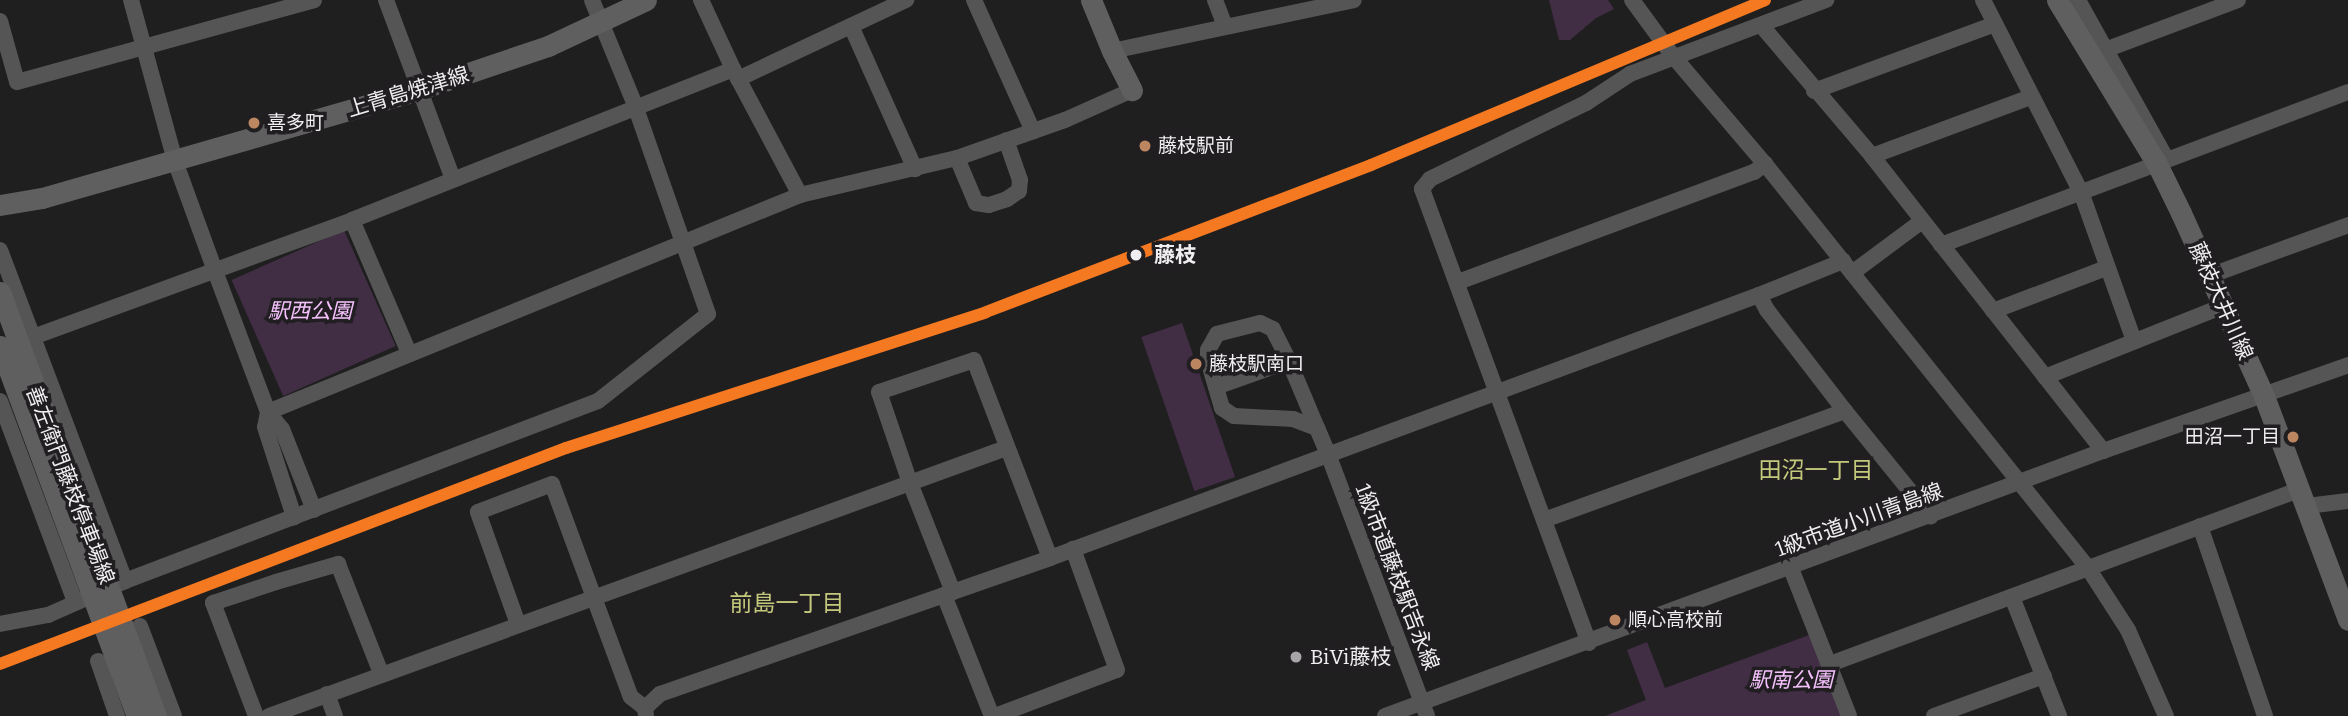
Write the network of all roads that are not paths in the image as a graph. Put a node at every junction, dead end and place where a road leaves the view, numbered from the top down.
1 (131, 0) edge
2 (314, 0) edge
3 (386, 0) edge
4 (592, 0) edge
5 (646, 0) edge
6 (701, 0) edge
7 (906, 0) edge
8 (974, 0) edge
9 (1091, 0) edge
10 (1214, 0) edge
11 (1354, 0) edge
12 (1632, 0) edge
13 (1826, 0) edge
14 (1983, 0) edge
15 (2057, 0) edge
16 (2078, 0) edge
17 (2238, 0) edge
18 (601, 21) junction
19 (1761, 24) junction
20 (1995, 24) junction
21 (851, 26) junction
22 (1225, 26) junction
23 (1, 31) edge
24 (145, 48) junction
25 (2105, 50) junction
26 (1112, 51) junction
27 (1673, 56) junction
28 (735, 74) junction
29 (418, 90) junction
30 (1132, 90) joint
31 (1814, 90) junction
32 (2348, 92) edge
33 (2031, 97) junction
34 (635, 105) junction
35 (1033, 131) junction
36 (1006, 140) junction
37 (1872, 156) junction
38 (957, 158) junction
39 (2161, 160) junction
40 (175, 161) junction
41 (1765, 164) junction
42 (915, 169) junction
43 (453, 179) junction
44 (2081, 192) junction
45 (800, 195) junction
46 (0, 205) edge
47 (352, 220) junction
48 (1922, 221) junction
49 (2348, 225) edge
50 (683, 243) junction
51 (1941, 245) junction
52 (0, 250) edge
53 (1848, 267) junction
54 (2106, 268) junction
55 (215, 271) junction
56 (2209, 276) junction
57 (1458, 282) junction
58 (0, 292) edge
59 (1759, 295) junction
60 (2223, 306) junction
61 (1993, 312) junction
62 (33, 337) junction
63 (2134, 341) junction
64 (0, 346) edge
65 (409, 353) junction
66 (1289, 361) junction
67 (2348, 365) edge
68 (2045, 377) junction
69 (1216, 387) junction
70 (1496, 392) junction
71 (2264, 396) junction
72 (19, 401) edge
73 (1845, 411) junction
74 (268, 412) junction
75 (1006, 448) junction
76 (2103, 451) junction
77 (1328, 454) junction
78 (910, 483) junction
79 (2021, 483) junction
80 (2304, 498) junction
81 (2348, 501) edge
82 (314, 510) junction
83 (295, 517) junction
84 (1931, 517) junction
85 (1544, 520) junction
86 (2200, 526) junction
87 (1073, 550) junction
88 (1050, 558) junction
89 (1790, 566) junction
90 (2088, 568) junction
91 (125, 581) junction
92 (948, 593) junction
93 (596, 596) junction
94 (2012, 597) junction
95 (75, 602) junction
96 (2348, 621) edge
97 (0, 624) edge
98 (518, 625) junction
99 (140, 626) dead end
100 (1589, 643) junction
101 (98, 661) dead end
102 (1829, 664) junction
103 (381, 673) junction
104 (2044, 676) junction
105 (327, 694) junction
106 (1425, 709) edge
107 (645, 712) edge
108 (117, 716) edge
109 (137, 716) edge
110 (156, 716) edge
111 (174, 716) edge
112 (256, 716) edge
113 (269, 716) edge
114 (335, 716) edge
115 (993, 716) edge
116 (1385, 716) edge
117 (1849, 716) edge
118 (1934, 716) edge
119 (2059, 716) edge
120 (2166, 716) edge
121 (2265, 716) edge

1 - 24 street
2 - 24 street
3 - 29 street
4 - 18 street
5 - 18 main road, 上青島焼津線
6 - 28 street
7 - 21 street
8 - 35 street
9 - 26 main road
10 - 22 street
11 - 22 street
12 - 27 street
13 - 19 street
14 - 20 street
15 - 39 main road, 藤枝大井川線
16 - 25 street
17 - 25 street
18 - 29 main road, 上青島焼津線
18 - 34 street
19 - 27 street
19 - 31 street
20 - 31 street
20 - 33 street
21 - 28 street
21 - 42 street
22 - 26 street
23 - 24 street
24 - 40 street
25 - 39 street
26 - 30 main road
27 - 41 street
27 - 57 street
28 - 34 street
28 - 45 street
29 - 40 main road, 上青島焼津線
29 - 43 street
30 - 35 street
31 - 37 street
32 - 39 street
33 - 37 street
33 - 44 street
34 - 43 street
34 - 50 street
35 - 36 street
36 - 38 street
36 - 38 street
37 - 48 street
38 - 42 street
39 - 44 street
39 - 56 main road, 藤枝大井川線
40 - 46 main road, 上青島焼津線
40 - 55 street
41 - 53 street
41 - 57 street
42 - 45 street
43 - 47 street
44 - 51 street
44 - 54 street
45 - 50 street
47 - 55 street
47 - 65 street
48 - 51 street
48 - 53 street
49 - 56 street
50 - 65 street
50 - 82 street
51 - 61 street
52 - 62 street
53 - 59 street
53 - 79 street
54 - 61 street
54 - 63 street
55 - 62 street
55 - 74 street
56 - 60 main road, 藤枝大井川線
57 - 70 street
58 - 72 main road, 善左衛門藤枝停車場線
59 - 70 street
59 - 73 street
60 - 63 street
60 - 71 main road, 藤枝大井川線
61 - 68 street
62 - 91 street
63 - 68 street
64 - 72 main road, 善左衛門藤枝停車場線
65 - 74 street
66 - 69 street
66 - 69 street, 1級市道藤枝駅吉永線
66 - 77 street, 1級市道藤枝駅吉永線
67 - 71 street, 1級市道小川青島線
68 - 76 street
69 - 77 street, 1級市道藤枝駅吉永線
70 - 77 street
70 - 85 street
71 - 76 street, 1級市道小川青島線
71 - 80 main road, 藤枝大井川線
72 - 95 street
72 - 109 main road, 善左衛門藤枝停車場線
72 - 110 main road, 善左衛門藤枝停車場線
73 - 84 street
73 - 85 street
74 - 82 street
74 - 83 street
75 - 78 street
75 - 78 street
75 - 88 street
76 - 79 street, 1級市道小川青島線
77 - 87 street
77 - 106 street, 1級市道藤枝駅吉永線
78 - 92 street
78 - 93 street
79 - 84 street, 1級市道小川青島線
79 - 90 street
80 - 81 street
80 - 86 street
80 - 96 main road, 藤枝大井川線
82 - 83 street
83 - 91 street
84 - 89 street, 1級市道小川青島線
85 - 100 street
86 - 90 street
86 - 121 street
87 - 88 street
87 - 115 street
88 - 92 street
89 - 100 street, 1級市道小川青島線
89 - 102 street
90 - 94 street
90 - 120 street
91 - 95 street
92 - 107 street
92 - 115 street
93 - 98 street
93 - 98 street
93 - 107 street
94 - 102 street
94 - 104 street
95 - 97 street
98 - 103 street
99 - 111 street
100 - 106 street, 1級市道小川青島線
101 - 108 street
102 - 117 street
103 - 105 street
103 - 112 street
104 - 118 street
104 - 119 street
105 - 113 street
105 - 114 street
106 - 116 street, 1級市道小川青島線

